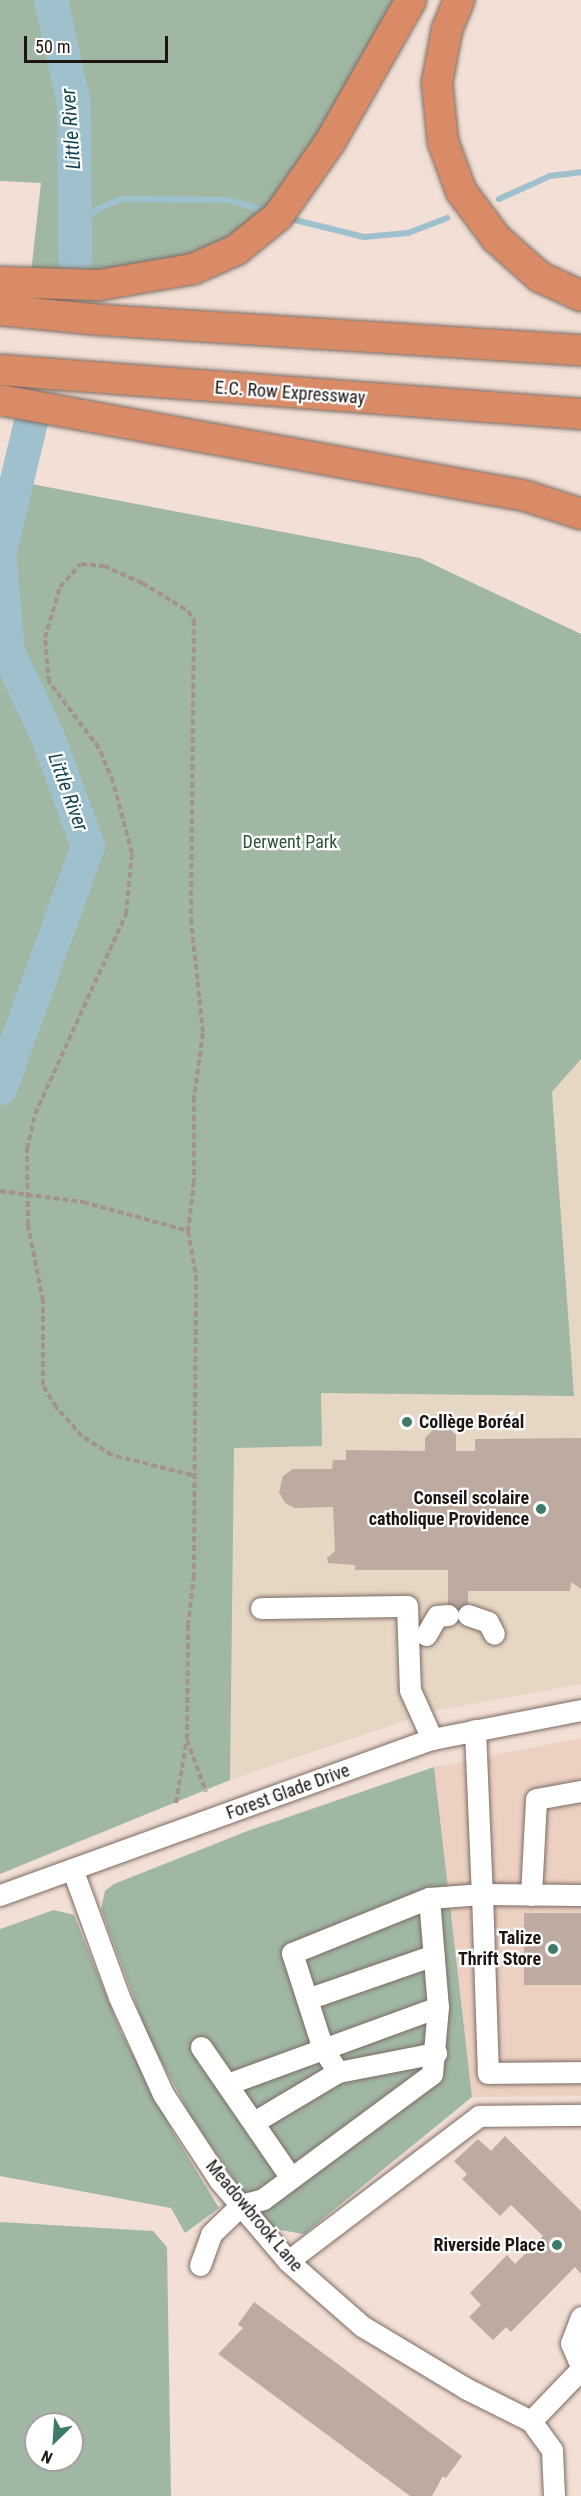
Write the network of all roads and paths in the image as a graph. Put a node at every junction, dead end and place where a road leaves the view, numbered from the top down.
1 (411, 0) edge
2 (459, 0) edge
3 (0, 282) edge
4 (581, 296) edge
5 (0, 310) edge
6 (581, 350) edge
7 (0, 370) edge
8 (0, 400) edge
9 (581, 414) edge
10 (581, 514) edge
11 (0, 1191) edge
12 (29, 1193) junction
13 (188, 1231) junction
14 (192, 1475) junction
15 (261, 1608) dead end
16 (494, 1634) dead end
17 (426, 1635) dead end
18 (581, 1710) edge
19 (475, 1730) junction
20 (432, 1739) junction
21 (187, 1740) junction
22 (581, 1791) edge
23 (206, 1792) dead end
24 (176, 1803) dead end
25 (73, 1871) junction
26 (482, 1894) junction
27 (531, 1894) junction
28 (0, 1895) edge
29 (581, 1895) edge
30 (429, 1898) junction
31 (434, 1955) junction
32 (307, 1999) junction
33 (438, 2007) junction
34 (201, 2047) dead end
35 (324, 2049) junction
36 (436, 2053) junction
37 (338, 2072) junction
38 (581, 2072) edge
39 (228, 2084) junction
40 (581, 2115) edge
41 (254, 2122) junction
42 (291, 2178) junction
43 (241, 2205) junction
44 (288, 2261) junction
45 (200, 2265) dead end
46 (581, 2317) edge
47 (581, 2368) edge
48 (531, 2421) junction
49 (554, 2496) edge

1 - 3 highway
2 - 4 highway
5 - 6 highway
7 - 9 highway, E.C. Row Expressway
8 - 10 highway
11 - 12 path
12 - 13 path
12 - 13 path
12 - 14 path
13 - 14 path
14 - 21 path
15 - 20 street
16 - 17 street
18 - 19 street, Forest Glade Drive
19 - 20 street, Forest Glade Drive
19 - 26 street
20 - 25 street, Forest Glade Drive
21 - 23 path
21 - 24 path
22 - 27 street
25 - 28 street, Forest Glade Drive
25 - 43 street, Meadowbrook Lane
26 - 27 street
26 - 30 street
26 - 38 street
27 - 29 street
30 - 31 street
30 - 32 street
31 - 32 street
31 - 33 street
32 - 35 street
33 - 35 street
33 - 36 street
34 - 39 street
35 - 37 street
35 - 39 street
36 - 37 street
36 - 42 street
37 - 41 street
39 - 41 street
40 - 44 street
41 - 42 street
42 - 43 street
43 - 44 street, Meadowbrook Lane
43 - 45 street
44 - 48 street, Meadowbrook Lane
46 - 47 street
47 - 48 street
48 - 49 street, Meadowbrook Lane

